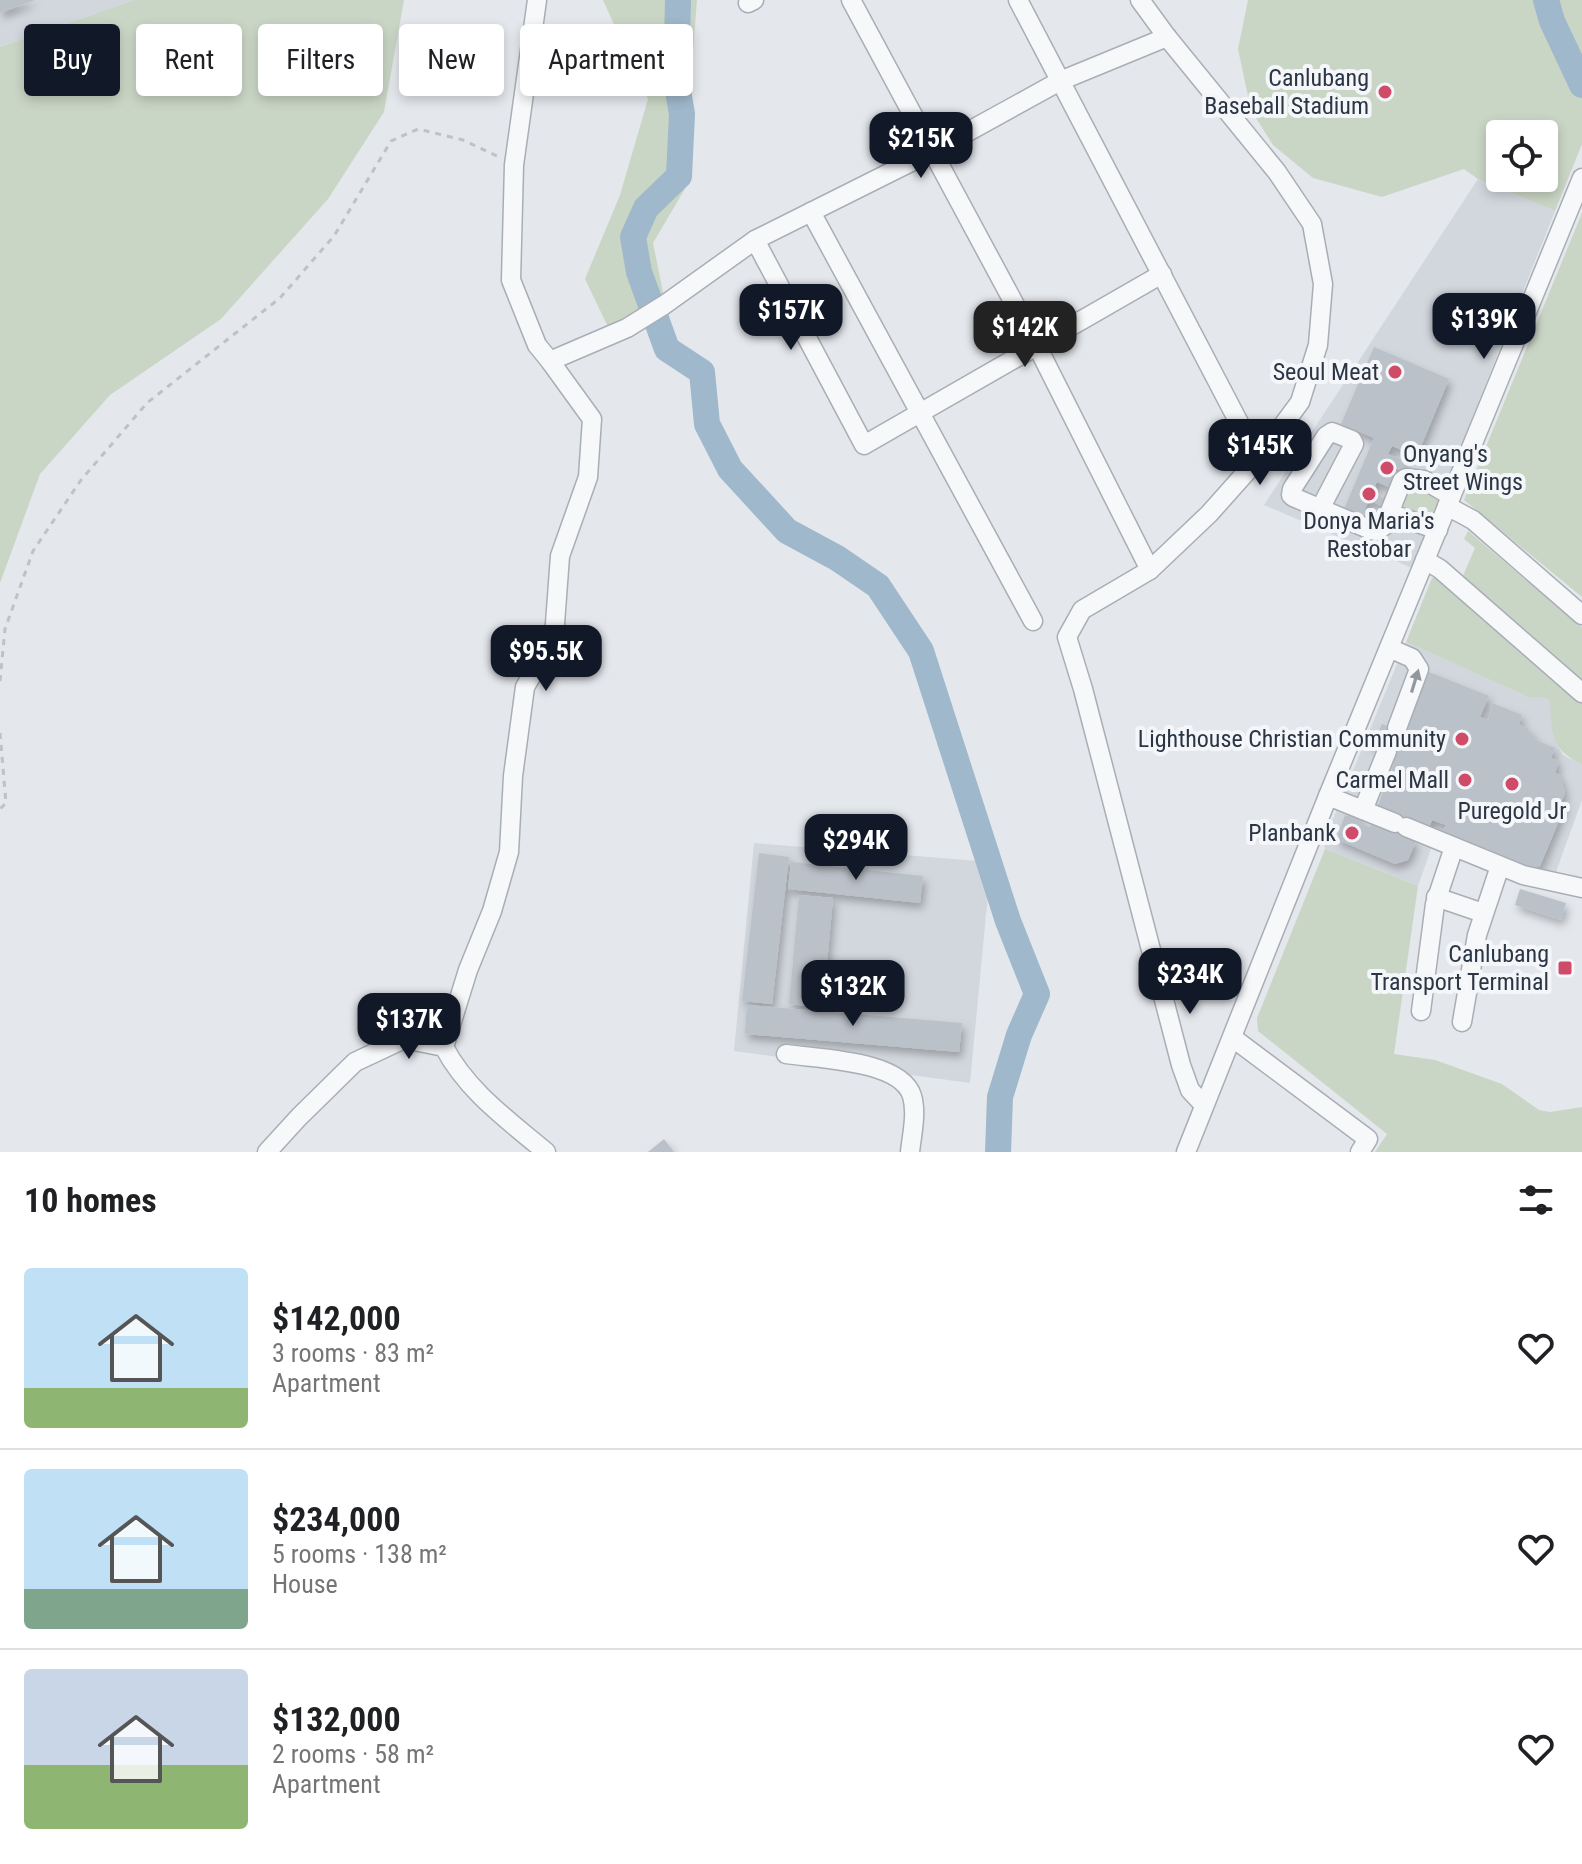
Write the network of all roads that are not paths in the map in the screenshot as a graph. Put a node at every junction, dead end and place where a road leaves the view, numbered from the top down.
1 (537, 0) edge
2 (851, 0) edge
3 (1018, 0) edge
4 (1140, 0) edge
5 (1167, 37) junction
6 (1060, 81) junction
7 (933, 151) junction
8 (1582, 178) edge
9 (811, 212) junction
10 (755, 240) junction
11 (1162, 274) junction
12 (1036, 344) junction
13 (550, 361) junction
14 (920, 412) junction
15 (1258, 459) junction
16 (1449, 501) junction
17 (1320, 509) dead end
18 (1389, 513) junction
19 (1438, 530) junction
20 (1425, 560) junction
21 (1150, 570) junction
22 (1582, 615) edge
23 (1033, 621) dead end
24 (1389, 648) junction
25 (1582, 693) edge
26 (1397, 728) dead end
27 (1387, 751) dead end
28 (1328, 796) junction
29 (1363, 810) junction
30 (1454, 847) junction
31 (1500, 866) junction
32 (1582, 888) edge
33 (1436, 897) junction
34 (1483, 913) junction
35 (1421, 1011) dead end
36 (1462, 1022) dead end
37 (1233, 1038) junction
38 (444, 1047) junction
39 (786, 1054) dead end
40 (1204, 1105) junction
41 (267, 1152) edge
42 (546, 1152) edge
43 (910, 1152) edge
44 (1186, 1152) edge
45 (1360, 1152) edge

1 - 13 street
2 - 7 street
3 - 6 street
4 - 5 street
5 - 6 street
5 - 15 street
6 - 7 street
6 - 11 street
7 - 9 street
7 - 12 street
8 - 16 street
9 - 10 street
9 - 14 street
10 - 13 street
10 - 14 street
11 - 12 street
11 - 15 street
12 - 14 street
12 - 21 street
13 - 38 street
14 - 23 street
15 - 21 street
16 - 18 street
16 - 19 street
16 - 22 street
17 - 18 street
18 - 19 street
19 - 20 street
20 - 24 street
20 - 25 street
21 - 40 street
26 -> 24 street
24 - 28 street
27 - 29 street
28 - 29 street
28 - 37 street
29 - 30 street
30 - 31 street
30 - 33 street
31 - 32 street
31 - 34 street
33 - 34 street
33 - 35 street
34 - 36 street
37 - 40 street
37 - 45 street
38 - 41 street
38 - 42 street
39 - 43 street
40 - 44 street

